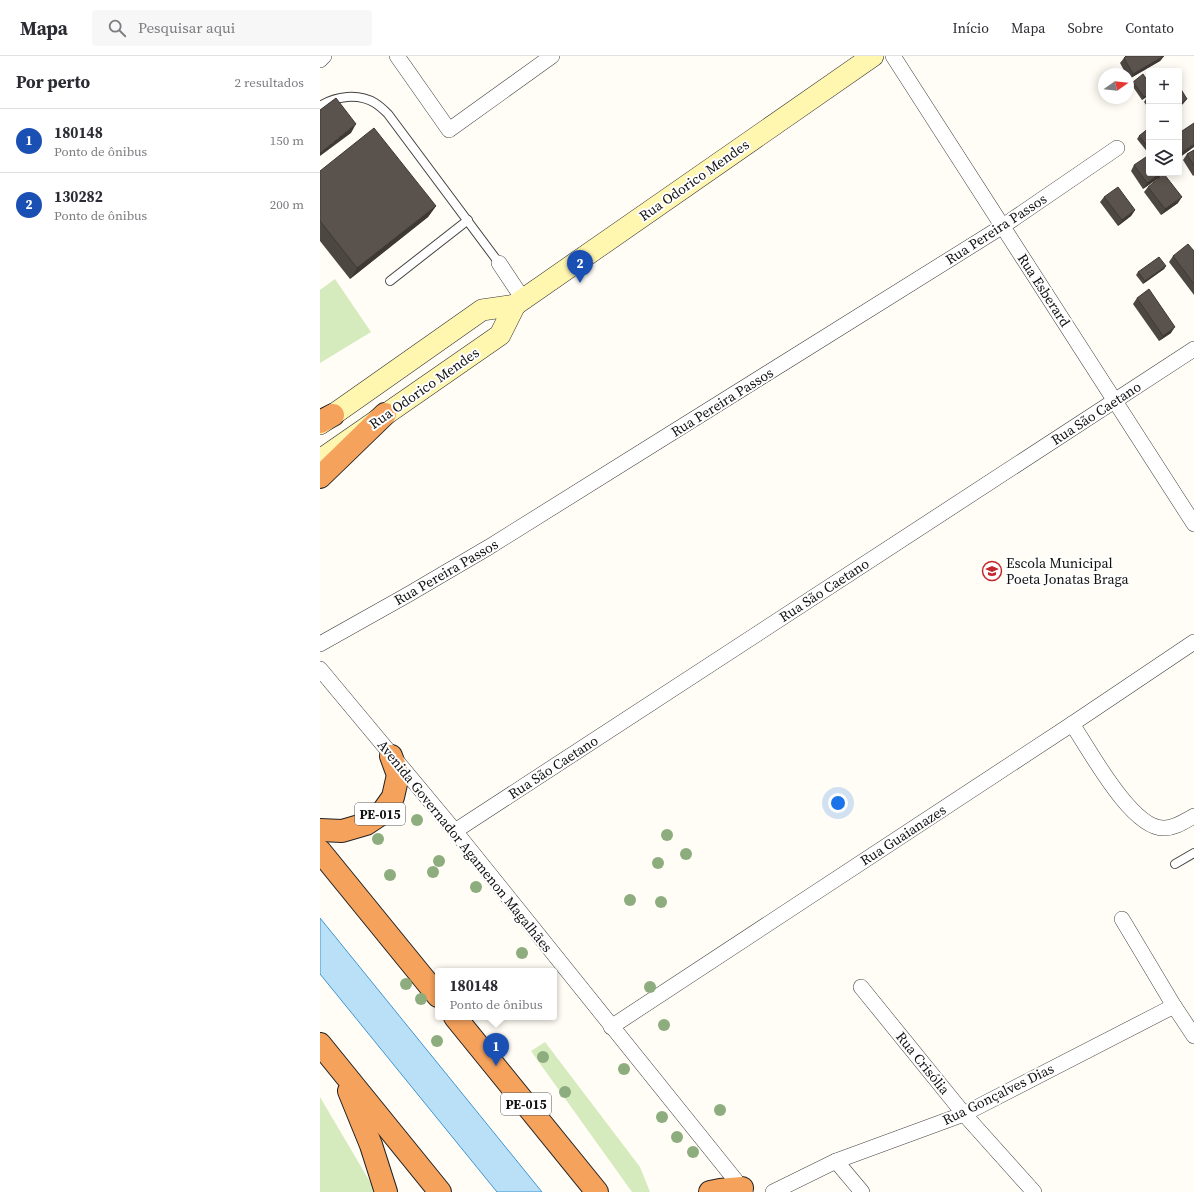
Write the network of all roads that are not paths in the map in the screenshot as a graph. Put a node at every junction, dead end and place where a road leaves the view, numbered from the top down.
1 (324, 56) edge
2 (397, 56) edge
3 (552, 56) edge
4 (873, 56) edge
5 (893, 56) edge
6 (320, 60) edge
7 (320, 106) edge
8 (1117, 148) dead end
9 (468, 220) junction
10 (1003, 226) junction
11 (499, 263) joint
12 (390, 281) dead end
13 (519, 302) junction
14 (1194, 349) edge
15 (1115, 400) junction
16 (385, 414) junction
17 (324, 420) edge
18 (320, 460) edge
19 (320, 477) edge
20 (1194, 524) edge
21 (1194, 642) edge
22 (320, 644) edge
23 (320, 669) edge
24 (1072, 724) junction
25 (392, 756) junction
26 (1194, 816) edge
27 (320, 830) edge
28 (455, 831) junction
29 (320, 851) edge
30 (1194, 853) edge
31 (1175, 864) dead end
32 (1122, 919) dead end
33 (861, 987) dead end
34 (435, 992) edge
35 (1174, 1006) junction
36 (457, 1020) edge
37 (611, 1027) junction
38 (1194, 1036) edge
39 (320, 1044) edge
40 (340, 1070) junction
41 (964, 1114) junction
42 (836, 1161) junction
43 (743, 1190) edge
44 (386, 1192) edge
45 (440, 1192) edge
46 (597, 1192) edge
47 (710, 1192) edge
48 (773, 1192) edge
49 (862, 1192) edge
50 (1034, 1192) edge

1 - 6 street
2 - 3 street
4 - 13 main road, Rua Odorico Mendes
5 - 10 street, Rua Esberard
7 - 9 lane
8 - 10 street, Rua Pereira Passos
9 - 11 lane
9 - 12 lane
10 - 15 street, Rua Esberard
10 - 22 street, Rua Pereira Passos
11 - 13 street
13 - 16 main road, Rua Odorico Mendes
13 - 17 main road, Rua Odorico Mendes
14 - 15 street, Rua São Caetano
15 - 20 street, Rua Esberard
15 - 28 street, Rua São Caetano
16 - 18 main road, Rua Odorico Mendes
16 - 19 highway
21 - 24 street, Rua Guaianazes
23 - 25 street, Avenida Governador Agamenon Magalhães
24 - 26 street
24 - 37 street, Rua Guaianazes
25 - 27 highway, PE-015
25 - 28 street, Avenida Governador Agamenon Magalhães
28 - 37 street, Avenida Governador Agamenon Magalhães
29 - 34 highway
30 - 31 lane
32 - 35 street
33 - 41 street, Rua Crisólia
35 - 38 street
35 - 41 street, Rua Gonçalves Dias
36 - 46 highway, PE-015
37 - 43 street, Avenida Governador Agamenon Magalhães
39 - 40 highway
40 - 44 highway
40 - 45 highway
41 - 42 street, Rua Gonçalves Dias
41 - 50 street, Rua Crisólia
42 - 48 street, Rua Gonçalves Dias
42 - 49 street
43 - 47 highway

